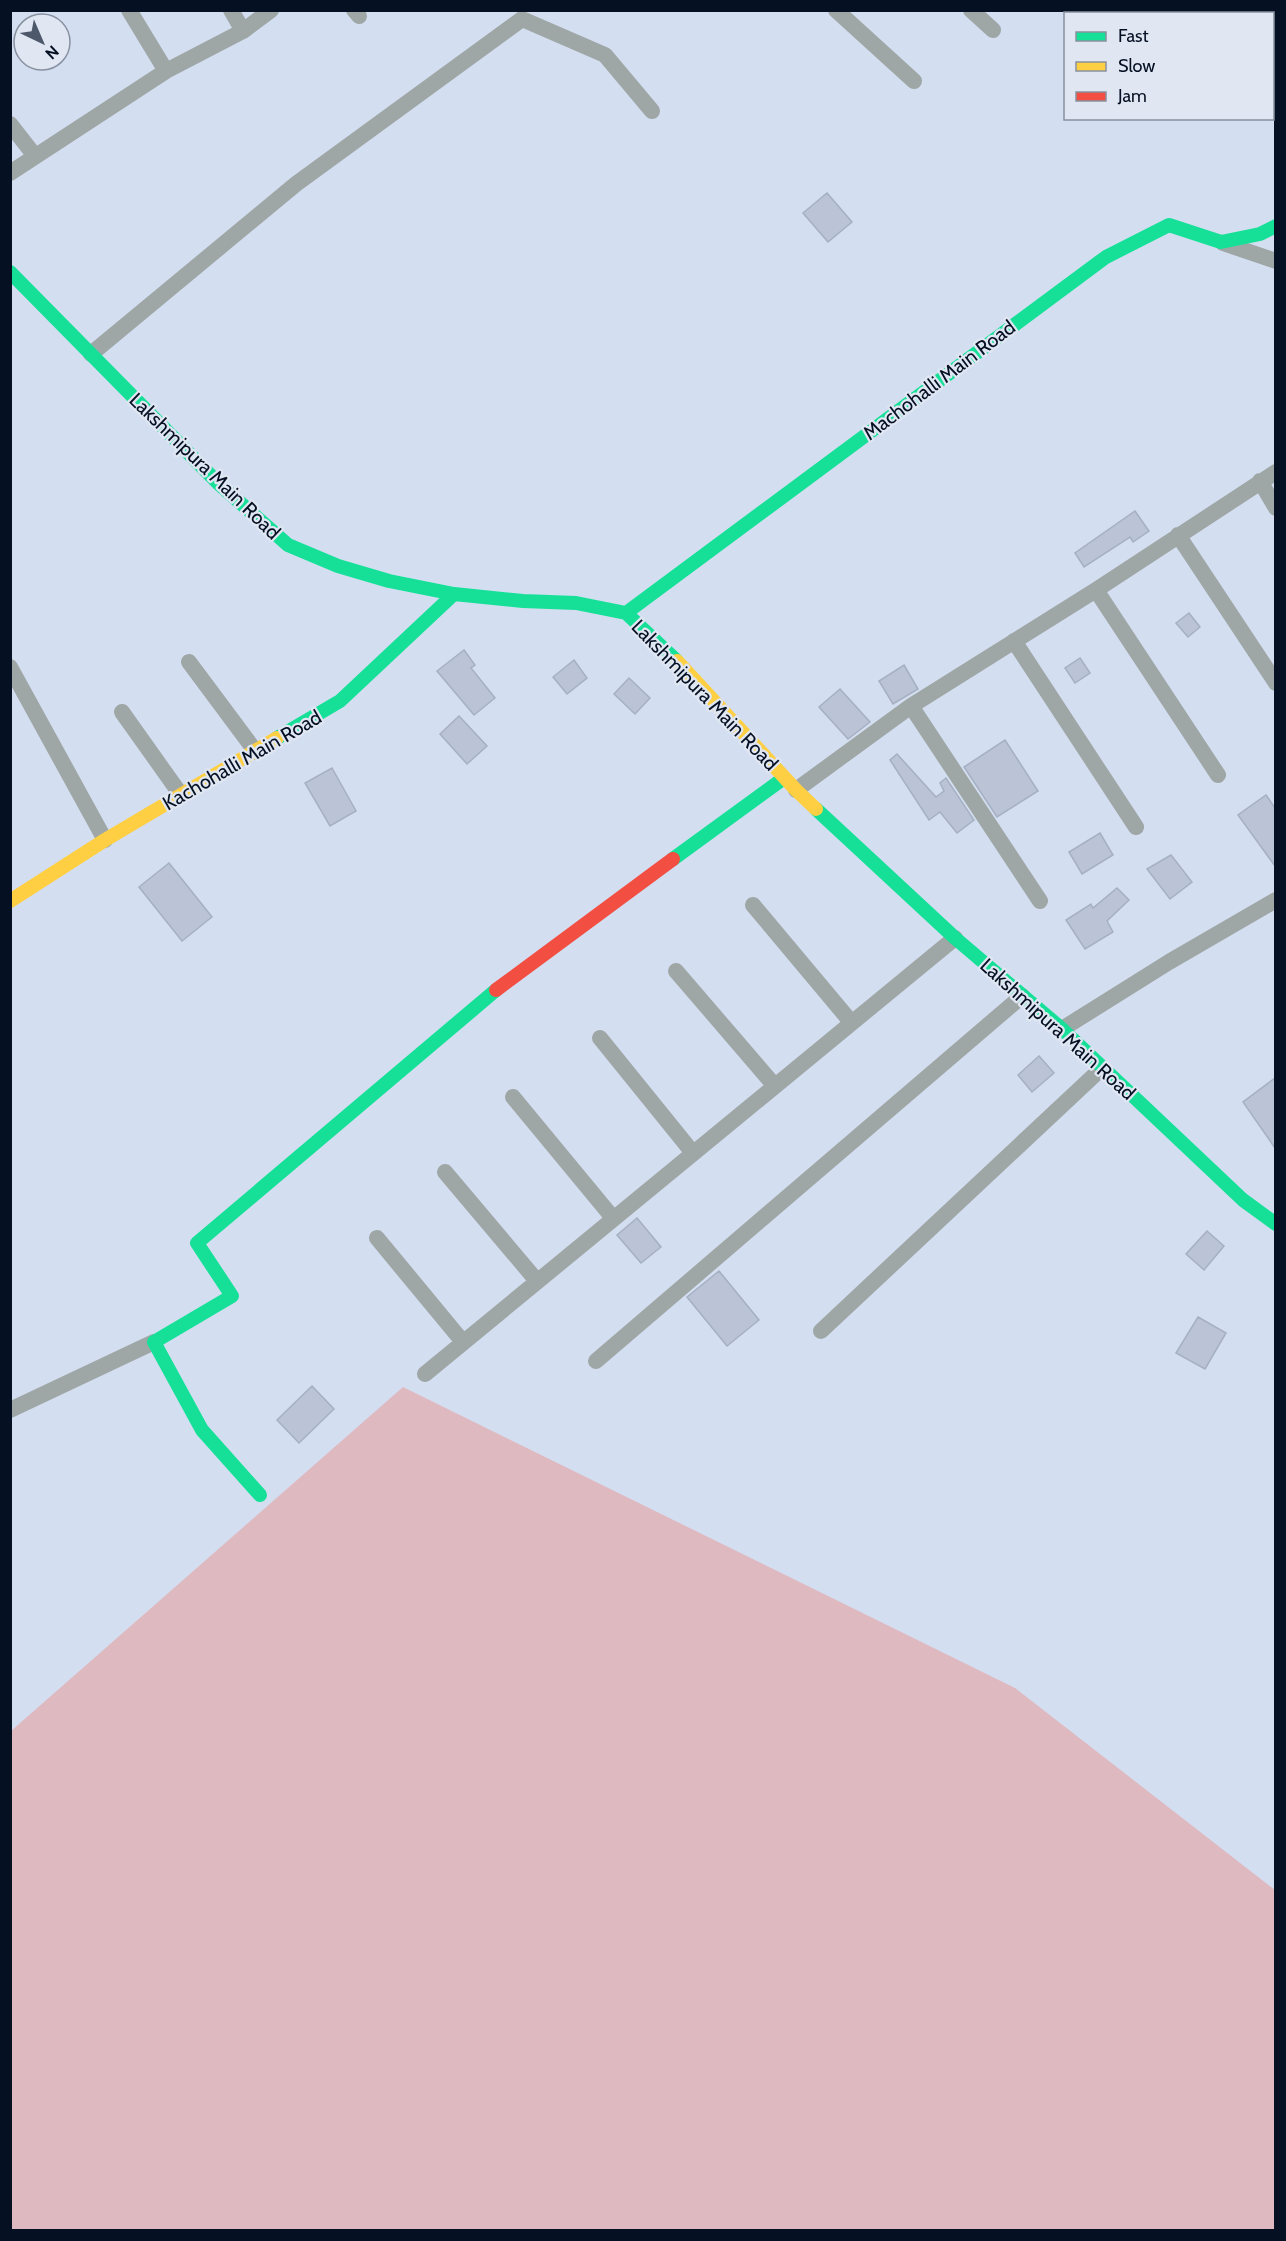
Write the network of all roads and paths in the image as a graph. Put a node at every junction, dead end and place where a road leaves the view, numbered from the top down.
1 (129, 10) edge
2 (231, 10) edge
3 (271, 10) edge
4 (836, 10) edge
5 (971, 10) edge
6 (993, 30) dead end
7 (243, 31) junction
8 (166, 71) junction
9 (914, 81) dead end
10 (652, 111) dead end
11 (10, 124) edge
12 (35, 156) junction
13 (10, 173) edge
14 (1275, 226) edge
15 (1221, 242) junction
16 (1275, 261) edge
17 (10, 272) edge
18 (91, 354) junction
19 (1275, 472) edge
20 (1260, 482) junction
21 (1275, 508) edge
22 (1178, 535) junction
23 (1096, 590) junction
24 (454, 594) junction
25 (626, 613) junction
26 (1014, 641) junction
27 (189, 662) dead end
28 (10, 667) edge
29 (1275, 683) edge
30 (911, 706) junction
31 (122, 712) dead end
32 (256, 752) junction
33 (1218, 775) dead end
34 (784, 778) junction
35 (796, 790) junction
36 (181, 795) junction
37 (1136, 827) dead end
38 (105, 840) junction
39 (13, 894) edge
40 (1275, 900) edge
41 (1040, 901) dead end
42 (753, 904) dead end
43 (955, 938) junction
44 (676, 971) dead end
45 (1022, 996) junction
46 (851, 1022) junction
47 (1062, 1029) junction
48 (600, 1038) dead end
49 (1102, 1068) junction
50 (774, 1085) junction
51 (513, 1097) dead end
52 (693, 1153) junction
53 (446, 1172) dead end
54 (613, 1218) junction
55 (1275, 1224) edge
56 (378, 1238) dead end
57 (537, 1281) junction
58 (821, 1331) dead end
59 (154, 1342) junction
60 (463, 1342) junction
61 (596, 1361) dead end
62 (425, 1374) dead end
63 (10, 1410) edge
64 (260, 1495) dead end

1 - 8 street
2 - 7 street
3 - 7 street
4 - 9 street
5 - 6 street
7 - 8 street
8 - 12 street
10 - 18 street
11 - 12 street
12 - 13 street
14 - 15 street
15 - 16 street
15 - 25 street, Machohalli Main Road
17 - 18 street, Lakshmipura Main Road
18 - 24 street, Lakshmipura Main Road
19 - 20 street
20 - 21 street
20 - 22 street
22 - 23 street
22 - 29 street
23 - 26 street
23 - 33 street
24 - 25 street, Lakshmipura Main Road
24 - 32 street, Kachohalli Main Road
25 - 34 street, Lakshmipura Main Road
26 - 30 street
26 - 37 street
27 - 32 street
28 - 38 street
30 - 35 street
30 - 41 street
31 - 36 street
32 - 36 street, Kachohalli Main Road
34 - 35 street, Lakshmipura Main Road
34 - 59 street
35 - 43 street, Lakshmipura Main Road
36 - 38 street, Kachohalli Main Road
38 - 39 street, Kachohalli Main Road
40 - 47 street
42 - 46 street
43 - 45 street, Lakshmipura Main Road
43 - 46 street
44 - 50 street
45 - 47 street, Lakshmipura Main Road
45 - 61 street
46 - 50 street
47 - 49 street, Lakshmipura Main Road
48 - 52 street
49 - 55 street, Lakshmipura Main Road
49 - 58 street
50 - 52 street
51 - 54 street
52 - 54 street
53 - 57 street
54 - 57 street
56 - 60 street
57 - 60 street
59 - 63 street
59 - 64 street
60 - 62 street

